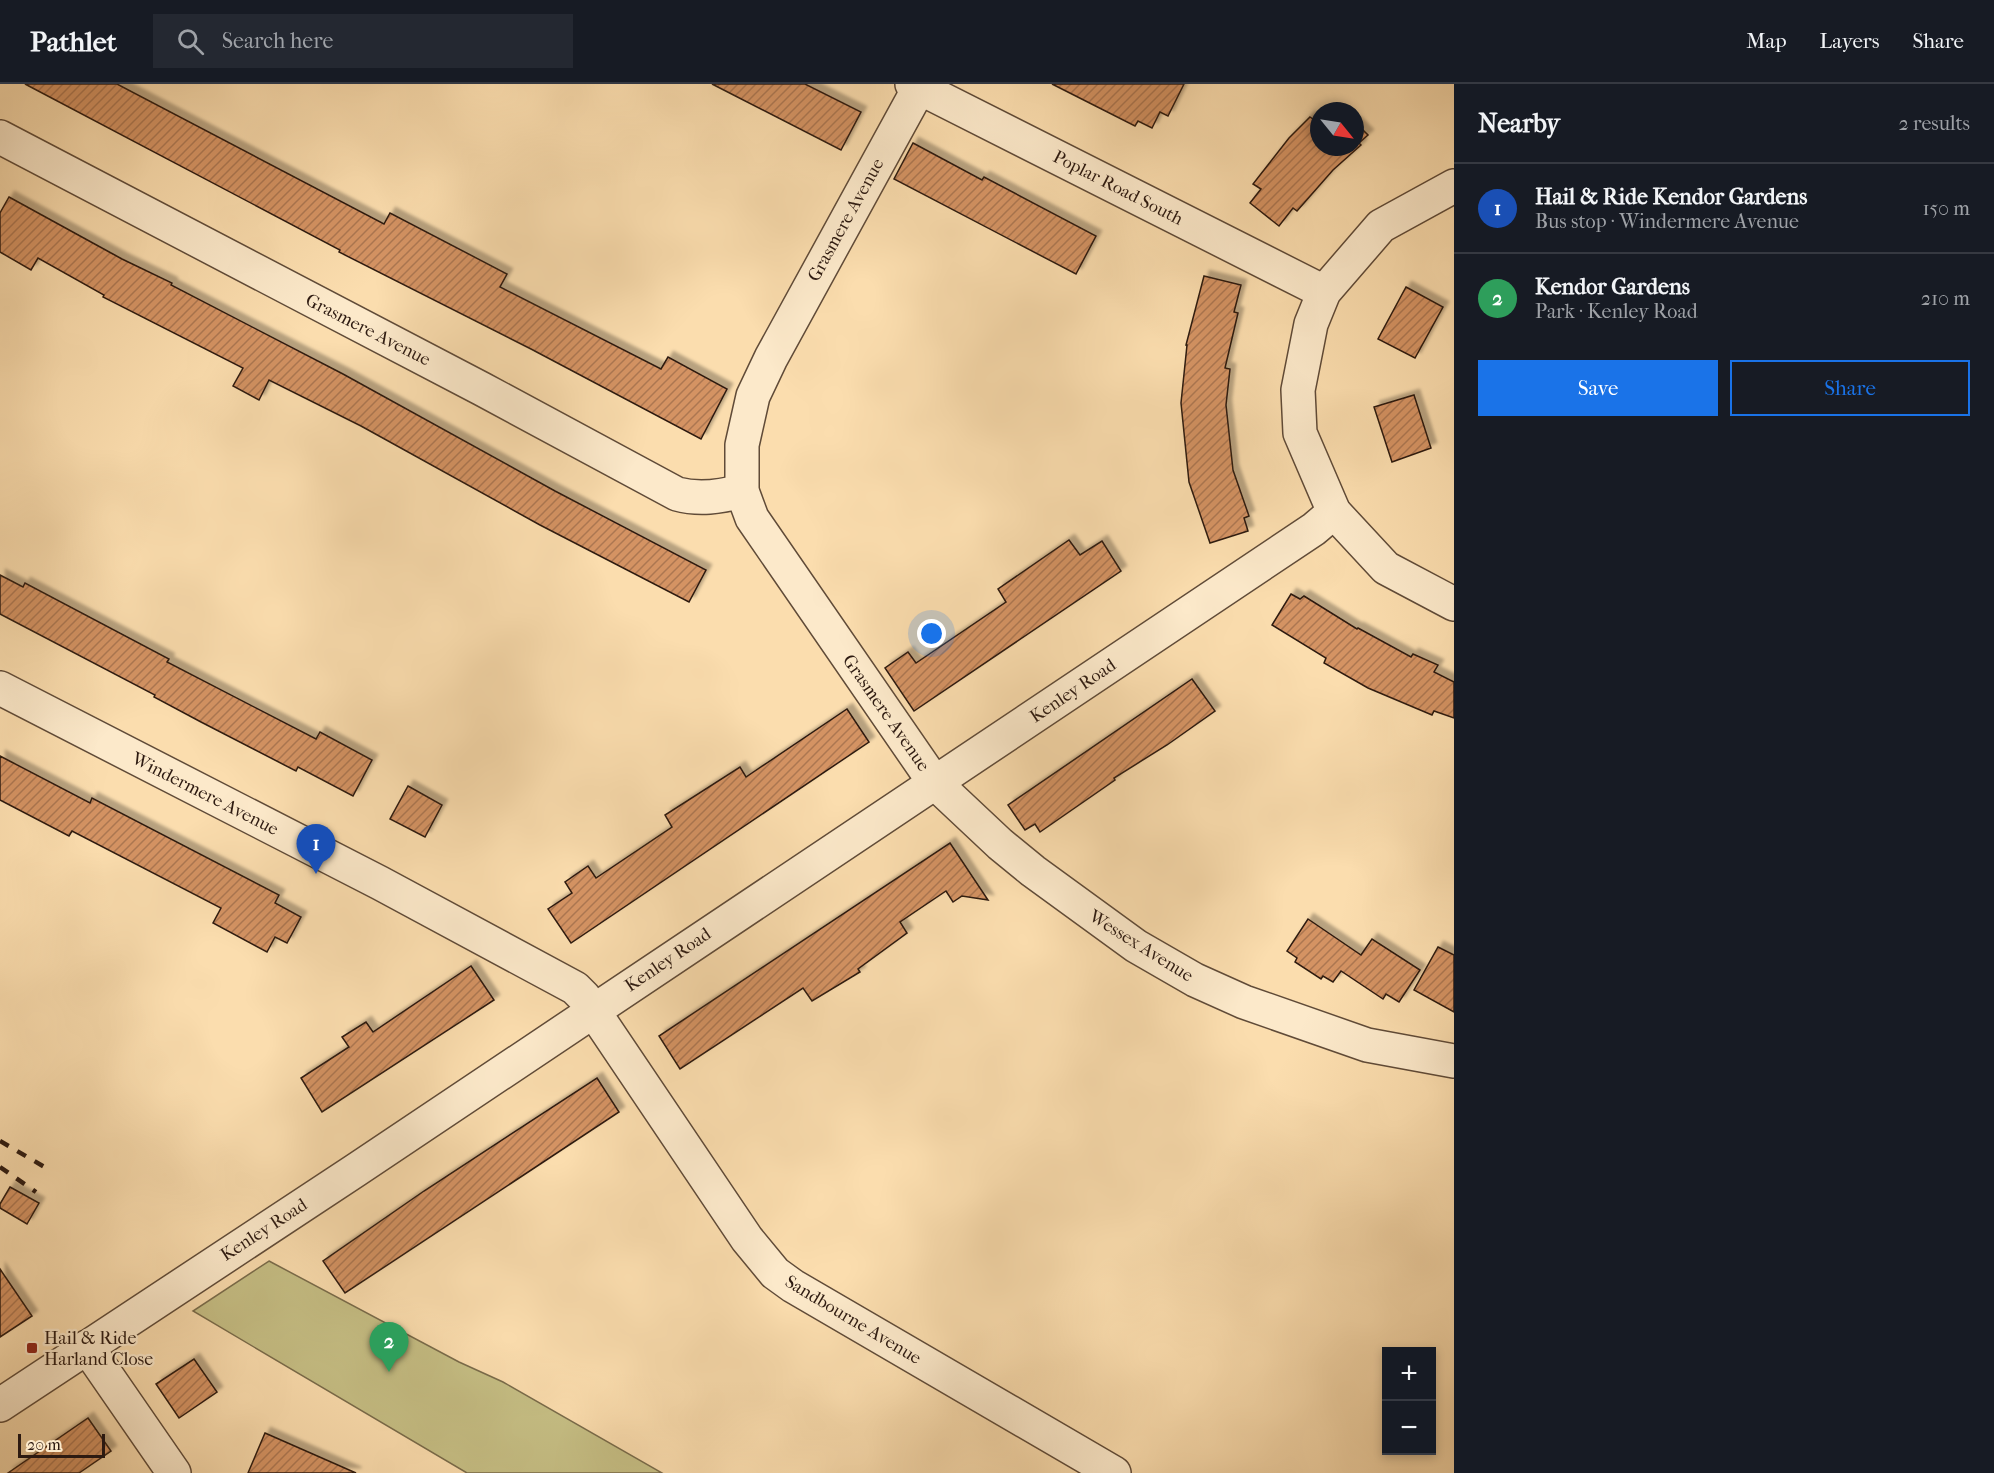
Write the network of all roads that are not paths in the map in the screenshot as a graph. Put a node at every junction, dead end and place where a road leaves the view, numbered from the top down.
1 (915, 86) edge
2 (0, 137) edge
3 (1454, 186) edge
4 (1324, 292) junction
5 (742, 491) junction
6 (1334, 512) junction
7 (1454, 604) edge
8 (0, 688) edge
9 (934, 783) junction
10 (593, 1011) junction
11 (1454, 1061) edge
12 (87, 1347) junction
13 (0, 1405) edge
14 (174, 1473) edge
15 (1114, 1473) edge

1 - 4 street, Poplar Road South
1 - 5 street, Grasmere Avenue
2 - 5 street, Grasmere Avenue
3 - 4 street
4 - 6 street
5 - 9 street, Grasmere Avenue
6 - 7 street
6 - 9 street, Kenley Road
8 - 10 street, Windermere Avenue
9 - 10 street, Kenley Road
9 - 11 street, Wessex Avenue
10 - 12 street, Kenley Road
10 - 15 street, Sandbourne Avenue
12 - 13 street, Kenley Road
12 - 14 street

